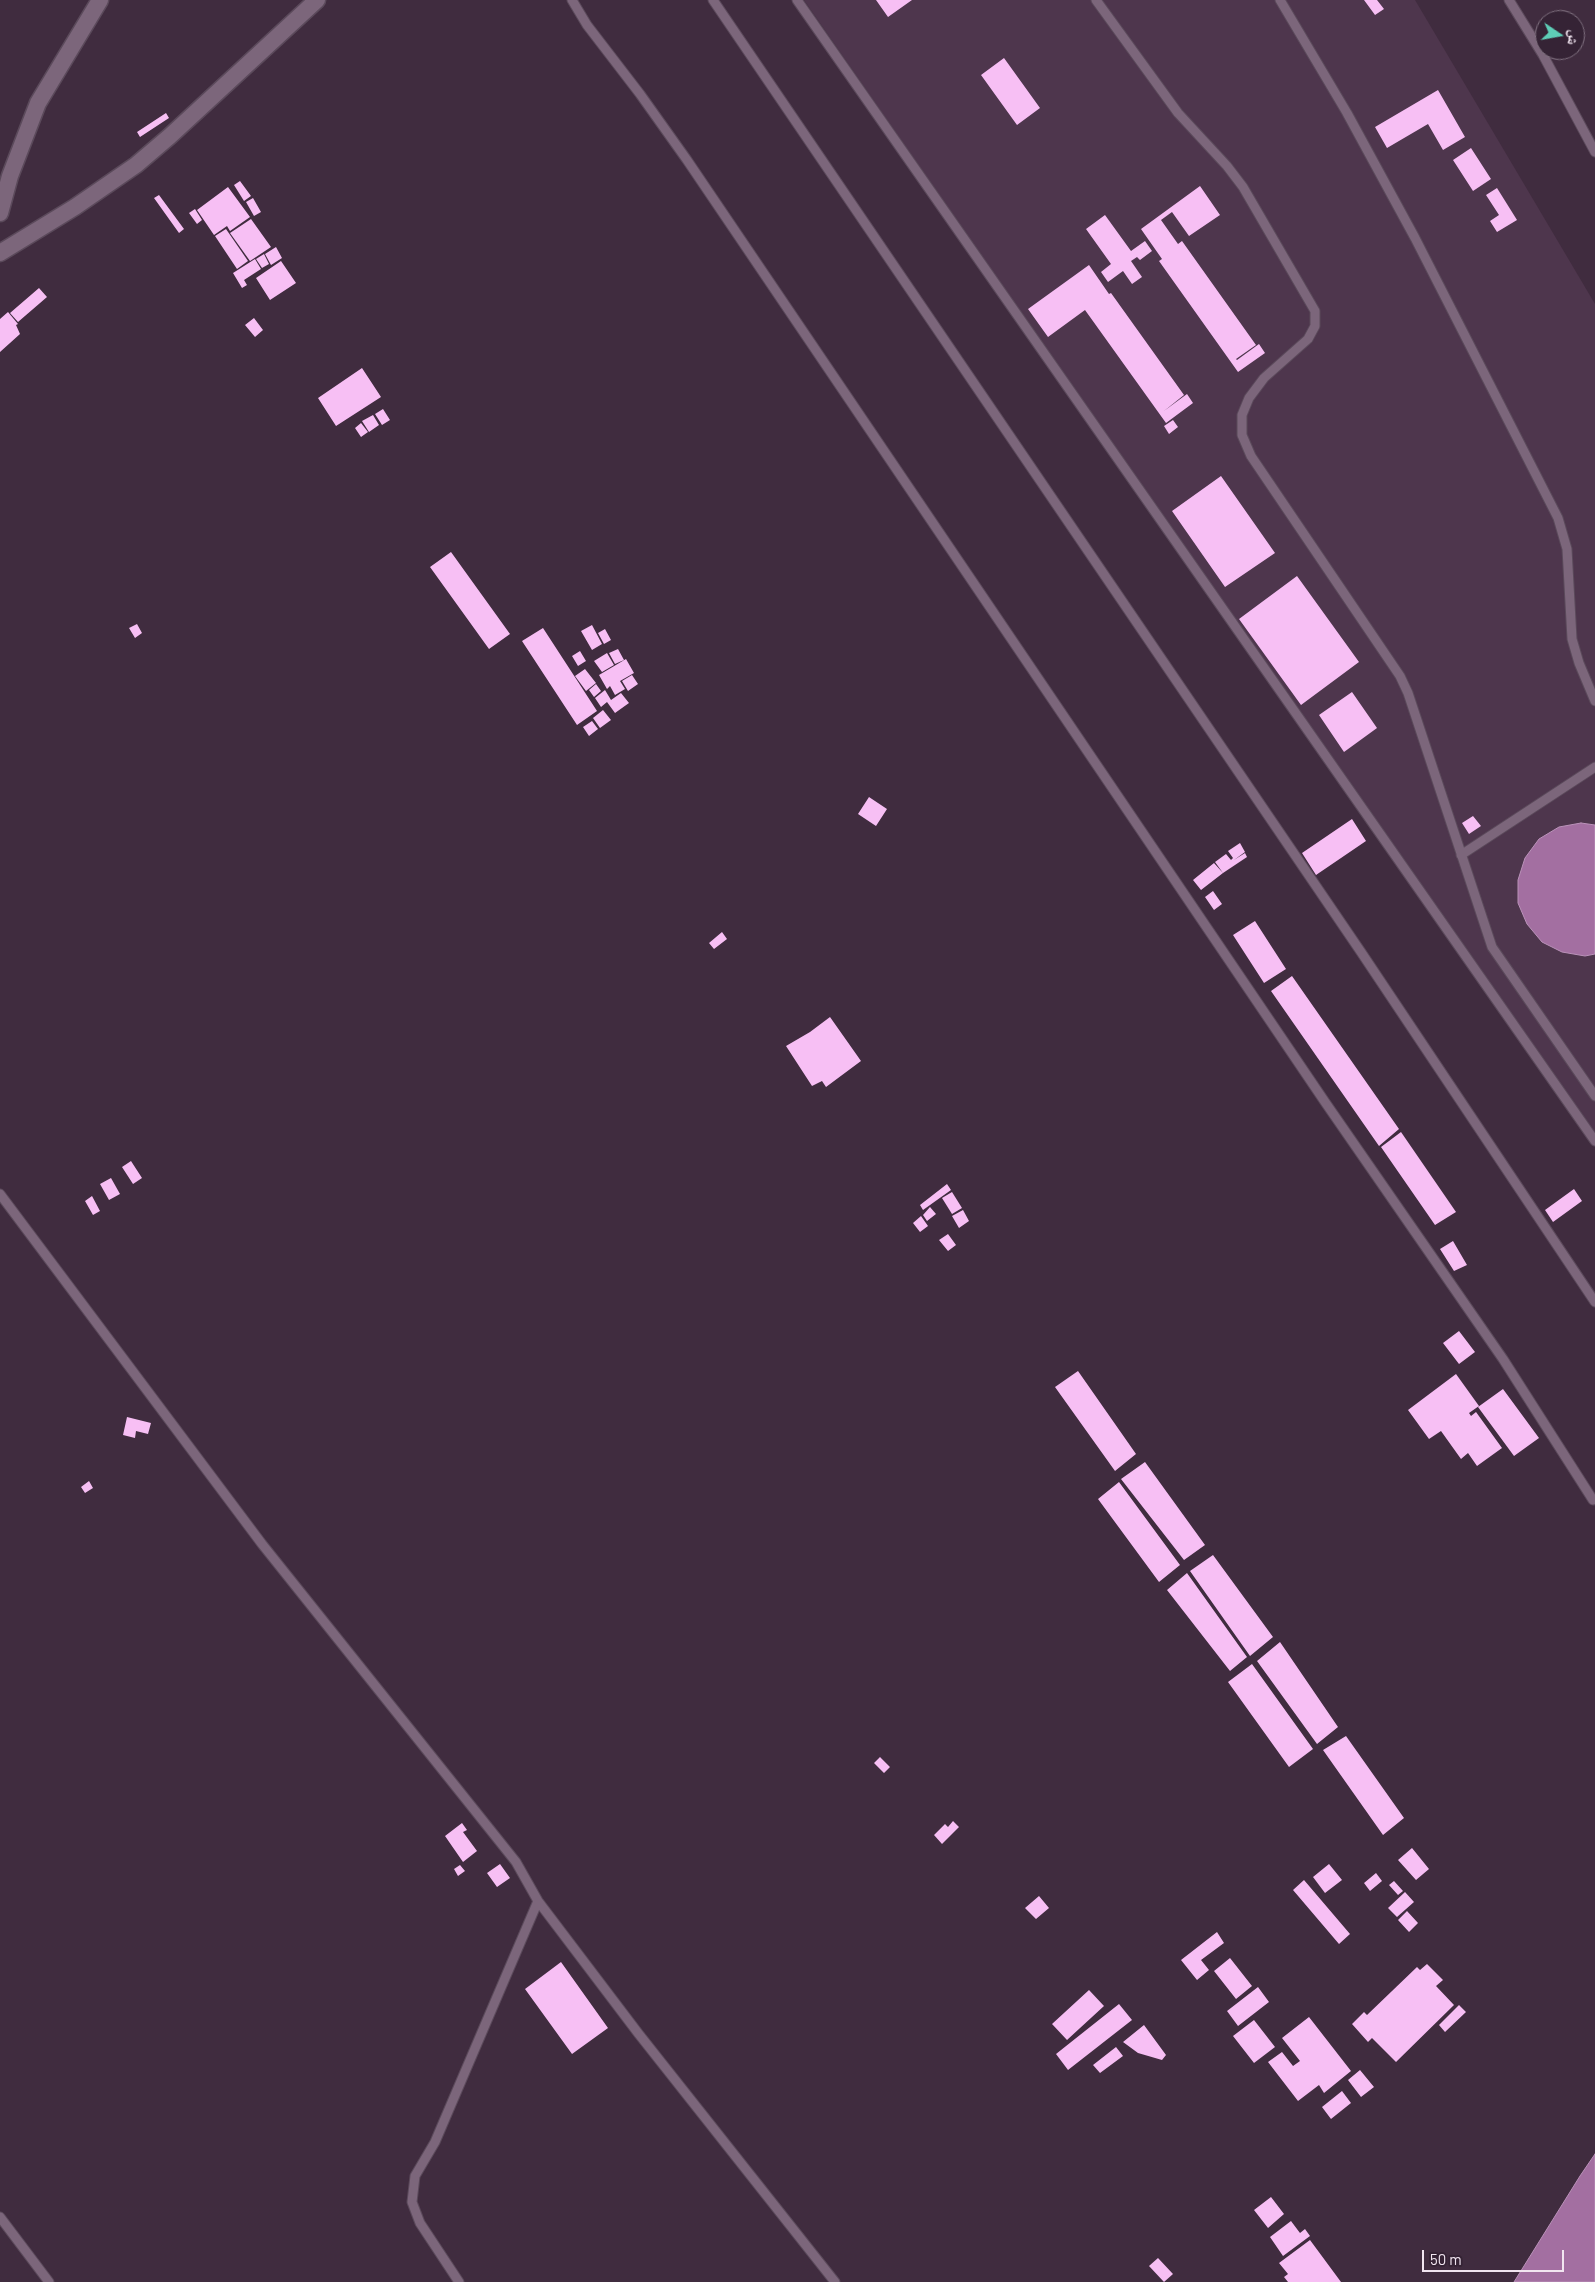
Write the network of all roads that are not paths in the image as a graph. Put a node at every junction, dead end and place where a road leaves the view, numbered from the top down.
1 (100, 0) edge
2 (317, 0) edge
3 (572, 0) edge
4 (713, 0) edge
5 (797, 0) edge
6 (1096, 0) edge
7 (1280, 0) edge
8 (1510, 0) edge
9 (1595, 152) edge
10 (0, 213) edge
11 (0, 253) edge
12 (1595, 702) edge
13 (1595, 767) edge
14 (1461, 854) junction
15 (1595, 1096) edge
16 (1595, 1141) edge
17 (0, 1194) edge
18 (1595, 1302) edge
19 (1593, 1500) dead end
20 (538, 1901) junction
21 (0, 2217) edge
22 (49, 2282) edge
23 (459, 2282) edge
24 (835, 2282) edge

1 - 10 street
2 - 11 street
3 - 19 lane
4 - 18 lane
5 - 16 lane
6 - 14 lane
7 - 12 lane
8 - 9 lane
13 - 14 lane
14 - 15 lane
17 - 20 lane
20 - 23 lane
20 - 24 lane
21 - 22 lane

